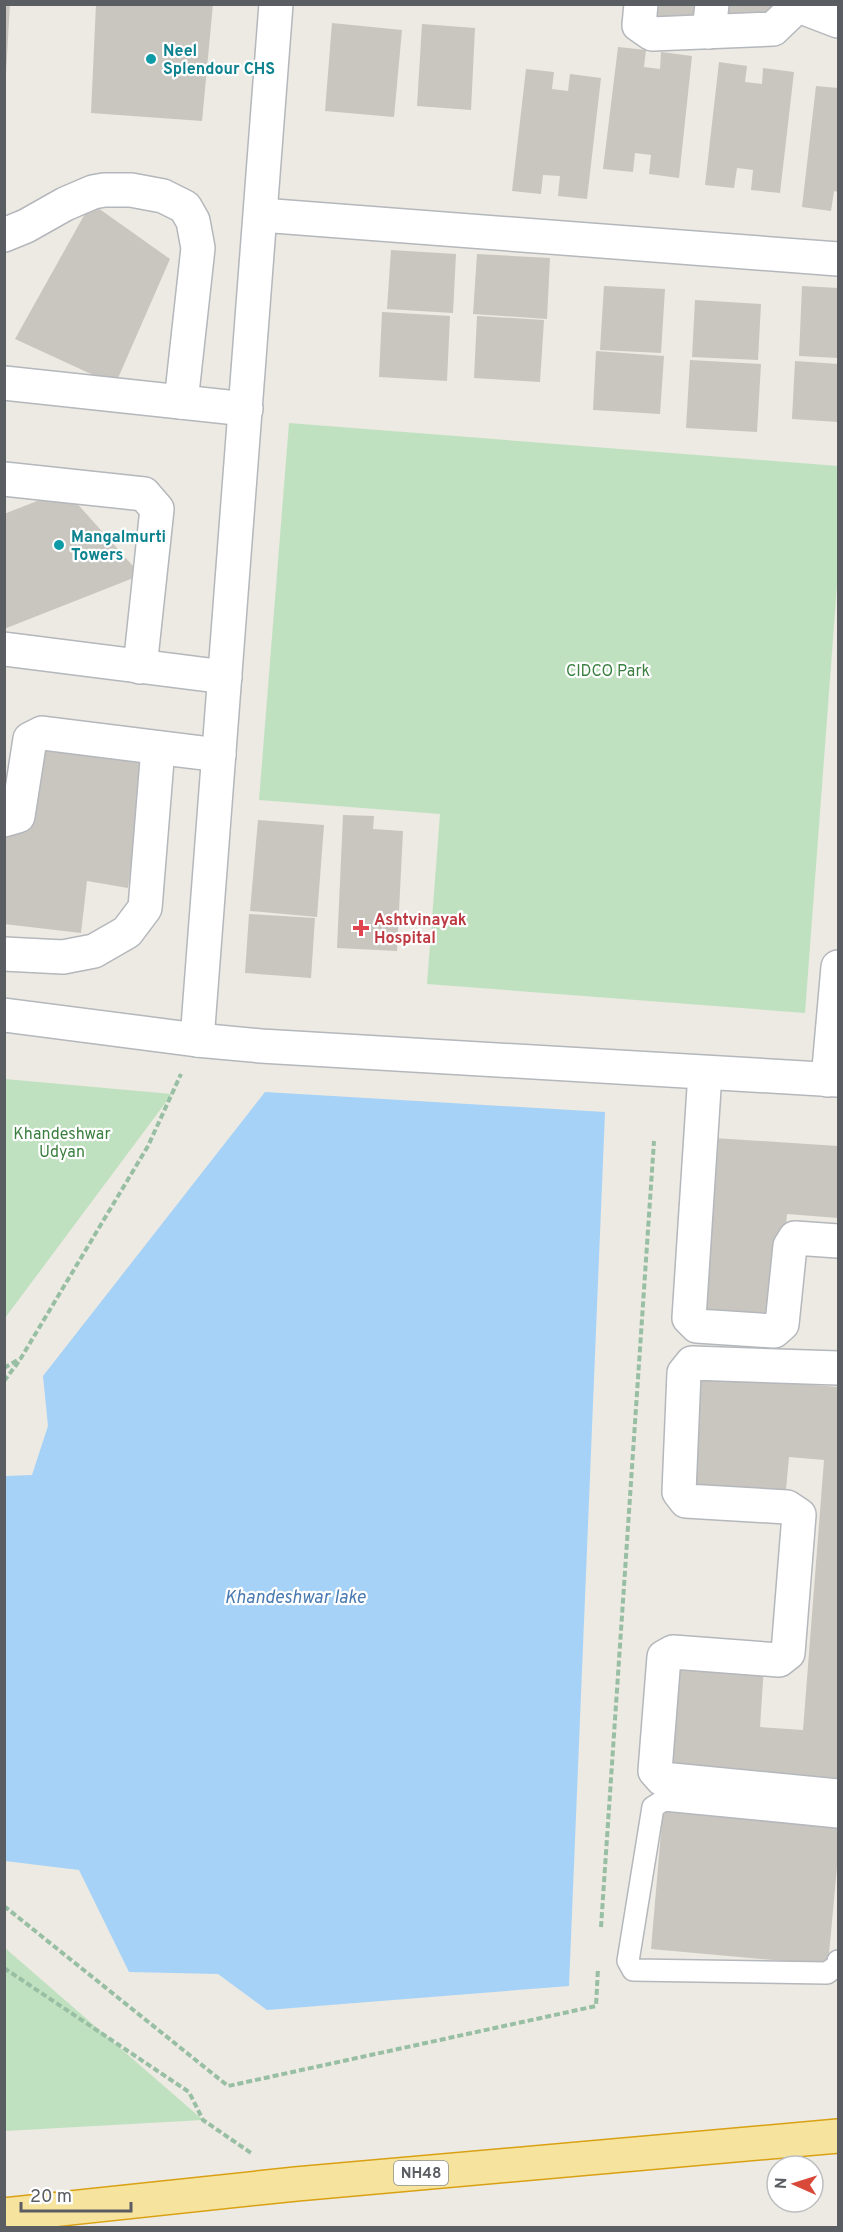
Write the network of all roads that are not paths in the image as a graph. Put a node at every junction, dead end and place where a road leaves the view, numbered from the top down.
1 (276, 4) edge
2 (641, 4) edge
3 (799, 5) edge
4 (711, 18) edge
5 (838, 21) edge
6 (261, 215) junction
7 (4, 235) edge
8 (838, 259) edge
9 (4, 383) edge
10 (181, 402) junction
11 (246, 408) junction
12 (4, 479) edge
13 (4, 650) edge
14 (141, 666) junction
15 (225, 677) junction
16 (158, 748) junction
17 (219, 755) junction
18 (4, 820) edge
19 (4, 954) edge
20 (838, 967) edge
21 (4, 1015) edge
22 (196, 1040) junction
23 (705, 1073) junction
24 (833, 1080) edge
25 (838, 1240) edge
26 (838, 1368) edge
27 (838, 1796) edge
28 (838, 1817) edge
29 (838, 1962) edge
30 (838, 2136) edge
31 (4, 2215) edge

1 - 6 street
2 - 4 street
3 - 4 street
3 - 5 street
6 - 8 street
6 - 11 street
7 - 10 street
9 - 10 street
10 - 11 street
11 - 15 street
12 - 14 street
13 - 14 street
14 - 15 street
15 - 17 street
16 - 17 street
16 - 18 street
16 - 19 street
17 - 22 street
20 - 24 street
21 - 22 street
22 - 23 street
23 - 24 street
23 - 25 street
26 - 27 street
28 - 29 lane
30 - 31 highway, NH48

